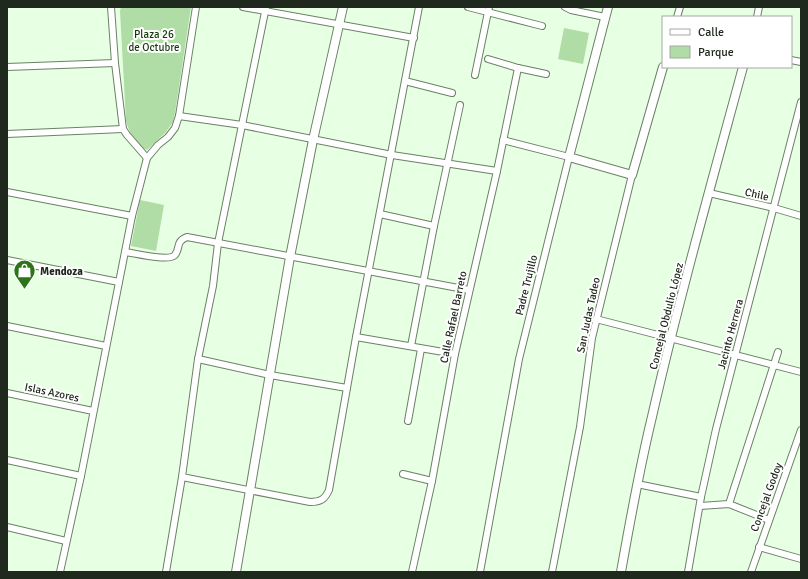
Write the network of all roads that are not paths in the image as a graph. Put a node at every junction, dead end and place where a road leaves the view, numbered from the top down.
1 (111, 7) edge
2 (196, 7) edge
3 (243, 7) edge
4 (343, 7) edge
5 (419, 7) edge
6 (468, 7) edge
7 (565, 7) edge
8 (608, 7) edge
9 (265, 9) edge
10 (489, 9) edge
11 (605, 17) junction
12 (339, 24) junction
13 (542, 26) dead end
14 (414, 38) junction
15 (488, 59) dead end
16 (115, 63) junction
17 (7, 67) edge
18 (518, 68) junction
19 (663, 68) edge
20 (743, 68) edge
21 (546, 74) dead end
22 (475, 75) dead end
23 (405, 81) junction
24 (452, 93) dead end
25 (801, 102) edge
26 (460, 105) dead end
27 (179, 116) junction
28 (242, 125) junction
29 (123, 128) junction
30 (7, 134) edge
31 (313, 140) junction
32 (503, 140) junction
33 (392, 155) junction
34 (569, 157) junction
35 (147, 158) junction
36 (447, 164) junction
37 (497, 171) junction
38 (632, 175) junction
39 (7, 192) edge
40 (709, 193) junction
41 (774, 208) junction
42 (380, 214) junction
43 (132, 216) junction
44 (801, 216) edge
45 (434, 226) junction
46 (218, 243) junction
47 (125, 252) junction
48 (290, 257) junction
49 (7, 260) edge
50 (368, 271) junction
51 (119, 282) junction
52 (424, 282) junction
53 (469, 290) junction
54 (596, 319) junction
55 (7, 326) edge
56 (356, 337) junction
57 (671, 338) junction
58 (106, 346) junction
59 (411, 346) junction
60 (421, 349) junction
61 (778, 352) dead end
62 (455, 354) junction
63 (734, 356) junction
64 (198, 359) junction
65 (774, 364) junction
66 (801, 372) edge
67 (270, 375) junction
68 (346, 388) junction
69 (7, 393) edge
70 (93, 411) junction
71 (408, 421) dead end
72 (801, 430) edge
73 (7, 460) edge
74 (403, 474) dead end
75 (81, 476) junction
76 (182, 477) junction
77 (432, 481) junction
78 (638, 484) junction
79 (251, 490) junction
80 (701, 497) junction
81 (729, 504) junction
82 (700, 506) junction
83 (769, 520) junction
84 (7, 527) edge
85 (66, 541) junction
86 (759, 547) junction
87 (801, 559) edge
88 (60, 572) edge
89 (166, 572) edge
90 (236, 572) edge
91 (412, 572) edge
92 (480, 572) edge
93 (552, 572) edge
94 (621, 572) edge
95 (688, 572) edge
96 (751, 572) edge

1 - 16 street
2 - 27 street
3 - 9 street
4 - 12 street
5 - 14 street
6 - 10 street
7 - 11 street
8 - 11 street, Padre Trujillo
9 - 12 street
9 - 28 street
10 - 13 street
10 - 22 street
11 - 34 street, Padre Trujillo
12 - 14 street
12 - 31 street
14 - 23 street
15 - 18 street
16 - 17 street
16 - 29 street
18 - 21 street
18 - 32 street, Calle Rafael Barreto
19 - 38 street, San Judas Tadeo
20 - 40 street, Concejal Obdulio López
23 - 24 street
23 - 33 street
25 - 41 street, Jacinto Herrera
26 - 36 street
27 - 28 street
27 - 35 street
28 - 31 street
28 - 46 street
29 - 30 street
29 - 35 street
31 - 33 street
31 - 48 street
32 - 34 street
32 - 37 street, Calle Rafael Barreto
33 - 36 street
33 - 42 street
34 - 38 street
34 - 92 street, Padre Trujillo
35 - 43 street
36 - 37 street
36 - 45 street
37 - 53 street, Calle Rafael Barreto
38 - 54 street, San Judas Tadeo
39 - 43 street
40 - 41 street, Chile
40 - 57 street, Concejal Obdulio López
41 - 44 street, Chile
41 - 63 street, Jacinto Herrera
42 - 45 street
42 - 50 street
43 - 47 street
45 - 52 street
46 - 47 street
46 - 48 street
46 - 64 street
47 - 51 street
48 - 50 street
48 - 67 street
49 - 51 street
50 - 52 street
50 - 56 street
51 - 58 street
52 - 53 street
52 - 59 street
53 - 62 street, Calle Rafael Barreto
54 - 57 street
54 - 93 street, San Judas Tadeo
55 - 58 street
56 - 59 street
56 - 68 street
57 - 63 street
57 - 78 street, Concejal Obdulio López
58 - 70 street
59 - 60 street
60 - 62 street
60 - 71 street
61 - 65 street
62 - 77 street, Calle Rafael Barreto
63 - 65 street
63 - 80 street, Jacinto Herrera
64 - 67 street
64 - 76 street
65 - 66 street
65 - 81 street
67 - 68 street
67 - 79 street
68 - 79 street
69 - 70 street, Islas Azores
70 - 75 street
72 - 83 street, Concejal Godoy
73 - 75 street
74 - 77 street
75 - 85 street
76 - 79 street
76 - 89 street
77 - 91 street, Calle Rafael Barreto
78 - 80 street
78 - 94 street, Concejal Obdulio López
79 - 90 street
80 - 82 street, Jacinto Herrera
81 - 82 street
81 - 83 street
82 - 95 street, Jacinto Herrera
83 - 86 street, Concejal Godoy
84 - 85 street
85 - 88 street
86 - 87 street
86 - 96 street, Concejal Godoy

